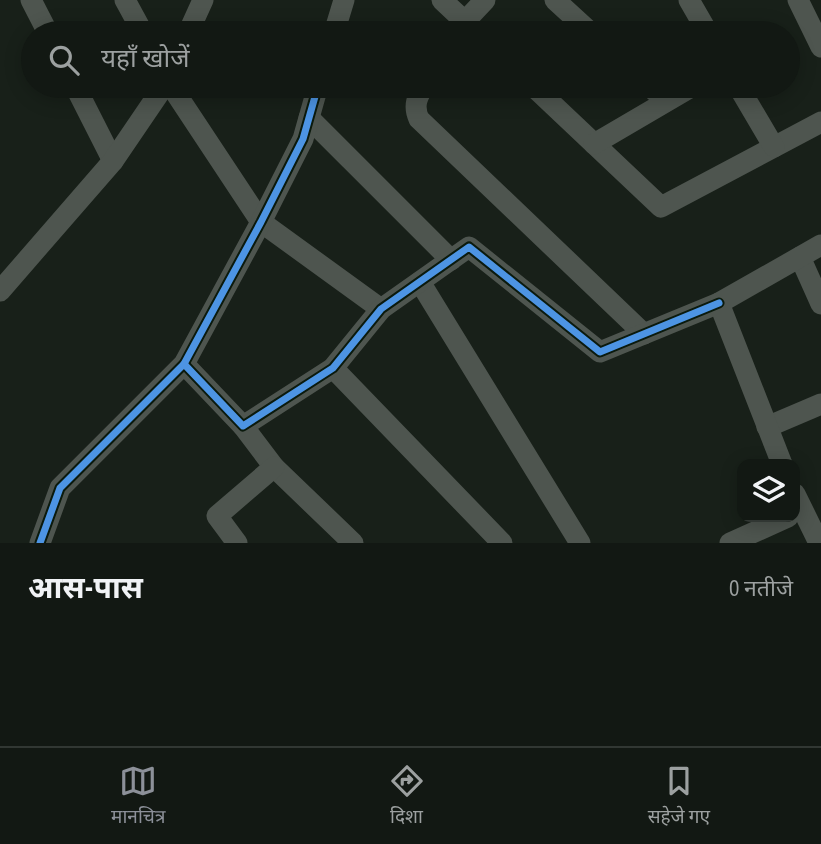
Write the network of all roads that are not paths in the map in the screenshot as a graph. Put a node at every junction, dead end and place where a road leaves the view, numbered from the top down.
1 (31, 0) edge
2 (125, 0) edge
3 (202, 0) edge
4 (344, 0) edge
5 (442, 0) edge
6 (485, 0) edge
7 (555, 0) edge
8 (689, 0) edge
9 (798, 0) edge
10 (42, 21) edge
11 (136, 21) edge
12 (193, 21) edge
13 (338, 21) edge
14 (459, 21) edge
15 (471, 21) edge
16 (578, 21) edge
17 (701, 21) edge
18 (821, 47) edge
19 (81, 98) edge
20 (156, 98) edge
21 (179, 98) edge
22 (315, 98) edge
23 (417, 98) edge
24 (546, 98) edge
25 (663, 98) edge
26 (671, 98) edge
27 (745, 98) edge
28 (666, 101) junction
29 (309, 118) junction
30 (821, 122) edge
31 (594, 144) junction
32 (774, 147) junction
33 (113, 162) junction
34 (261, 222) junction
35 (821, 245) edge
36 (800, 257) junction
37 (451, 260) junction
38 (420, 282) junction
39 (0, 291) edge
40 (719, 303) junction
41 (821, 304) edge
42 (381, 309) junction
43 (643, 334) junction
44 (184, 364) junction
45 (333, 368) junction
46 (821, 404) edge
47 (243, 426) junction
48 (767, 427) junction
49 (780, 459) edge
50 (274, 467) junction
51 (800, 516) edge
52 (770, 522) edge
53 (40, 543) edge
54 (237, 543) edge
55 (353, 543) edge
56 (502, 543) edge
57 (580, 543) edge
58 (730, 543) edge
59 (819, 543) edge

1 - 10 street
2 - 11 street
3 - 12 street
4 - 13 street
5 - 14 street
6 - 15 street
7 - 16 street
8 - 17 street
9 - 18 street
19 - 33 street
20 - 33 street
21 - 34 street
22 - 29 street
23 - 43 street
24 - 31 street
25 - 28 street
26 - 28 street
27 - 32 street
28 - 31 street
29 - 34 street
29 - 37 street
30 - 32 street
31 - 32 street
33 - 39 street
34 - 42 street
34 - 44 street
35 - 36 street
36 - 40 street
36 - 41 street
37 - 38 street
37 - 43 street
38 - 42 street
38 - 57 street
40 - 43 street
40 - 48 street
42 - 45 street
44 - 47 street
44 - 53 street
45 - 47 street
45 - 56 street
46 - 48 street
47 - 50 street
48 - 49 street
50 - 54 street
50 - 55 street
51 - 59 street
52 - 58 street

